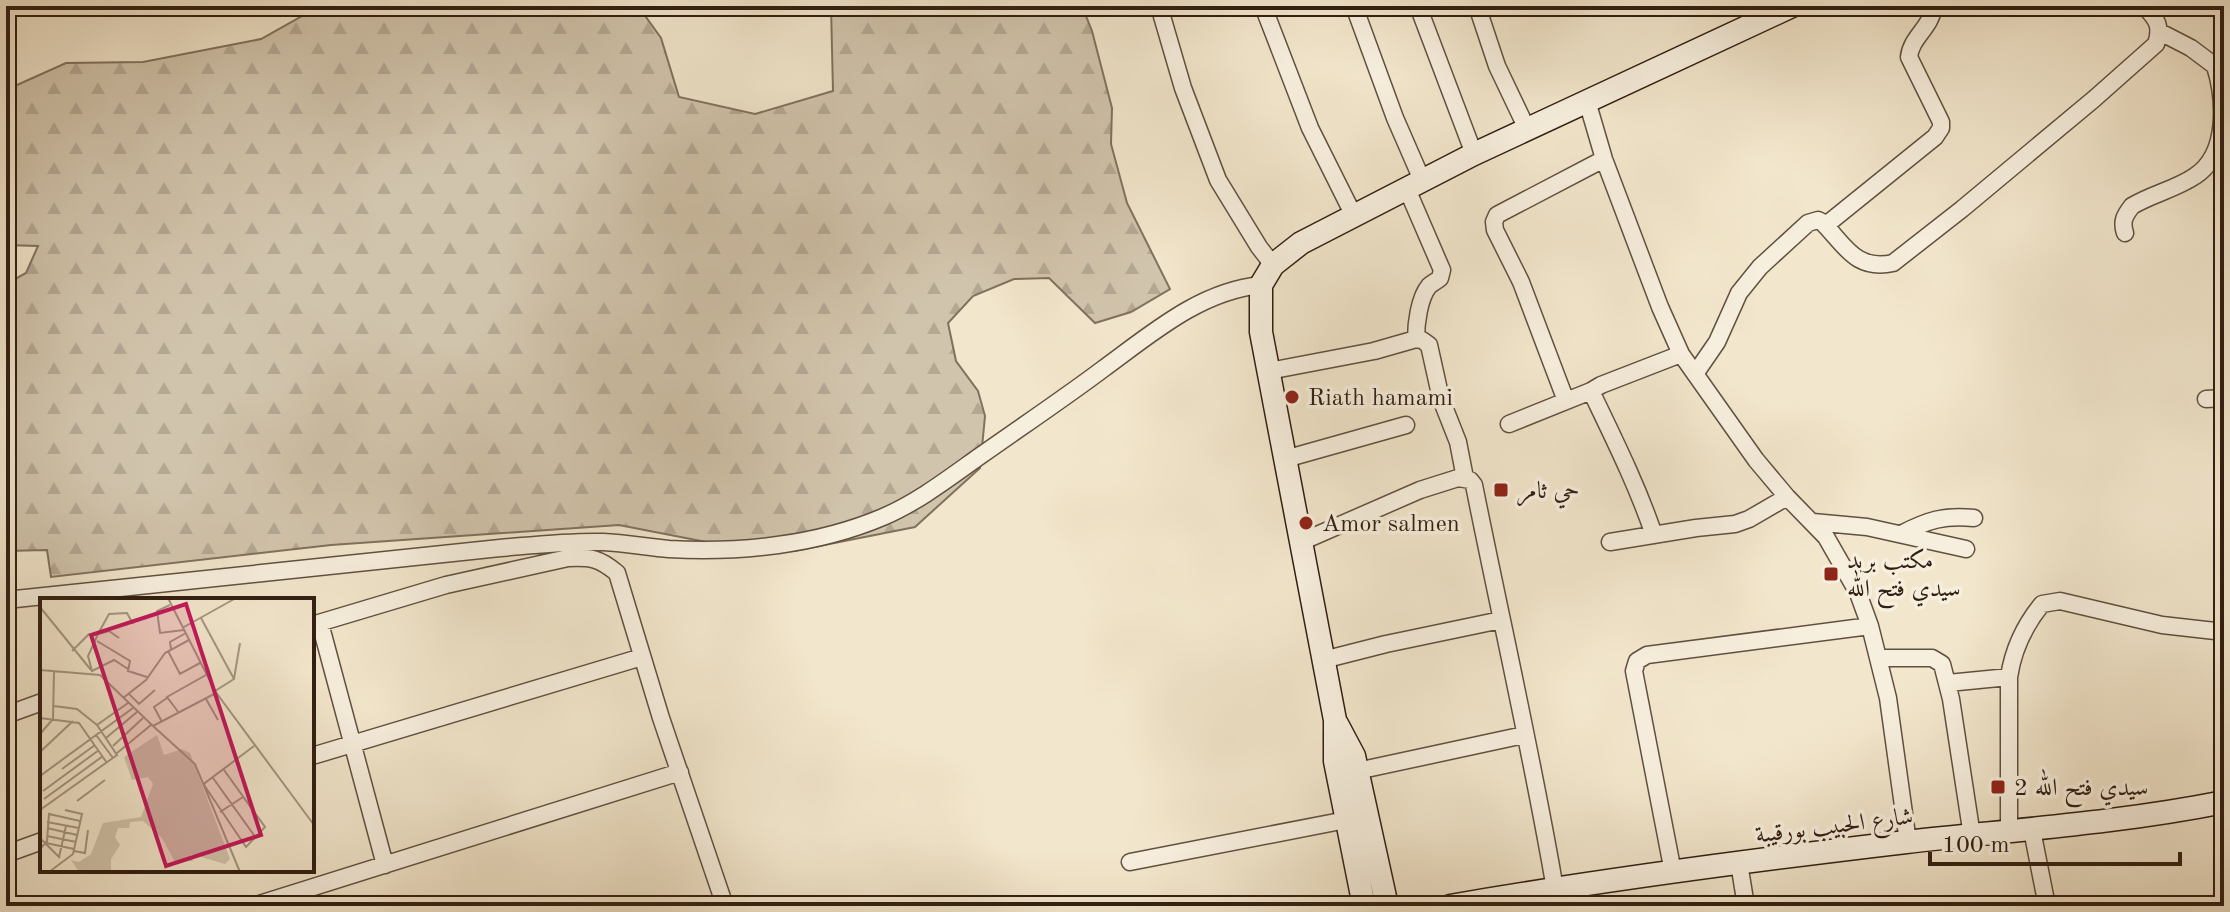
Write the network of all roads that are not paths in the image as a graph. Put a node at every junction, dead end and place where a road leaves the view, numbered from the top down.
1 (1159, 6) edge
2 (1263, 6) edge
3 (1354, 6) edge
4 (1418, 6) edge
5 (1477, 6) edge
6 (1792, 6) edge
7 (1934, 6) edge
8 (2144, 6) edge
9 (2160, 32) junction
10 (2220, 67) edge
11 (1587, 101) junction
12 (1527, 129) junction
13 (1474, 154) junction
14 (1604, 159) junction
15 (1415, 184) junction
16 (1354, 216) junction
17 (1826, 225) junction
18 (2125, 233) dead end
19 (1267, 275) junction
20 (1416, 339) junction
21 (1681, 354) junction
22 (1269, 371) junction
23 (1695, 374) junction
24 (1591, 391) junction
25 (2224, 398) edge
26 (2206, 399) dead end
27 (1566, 401) junction
28 (1509, 424) dead end
29 (1406, 425) dead end
30 (1285, 459) junction
31 (1465, 478) junction
32 (1787, 497) junction
33 (1974, 518) dead end
34 (1813, 522) junction
35 (1901, 534) junction
36 (1654, 535) junction
37 (1301, 542) junction
38 (1610, 542) dead end
39 (1966, 549) dead end
40 (6, 600) edge
41 (1501, 620) junction
42 (316, 624) edge
43 (1870, 626) junction
44 (2224, 632) edge
45 (642, 657) junction
46 (1879, 658) junction
47 (1323, 660) junction
48 (2009, 677) junction
49 (1948, 683) junction
50 (40, 703) edge
51 (6, 715) edge
52 (1335, 720) junction
53 (1524, 735) junction
54 (352, 744) junction
55 (314, 755) edge
56 (1357, 771) junction
57 (680, 772) junction
58 (2224, 802) edge
59 (1346, 820) junction
60 (2020, 831) junction
61 (1972, 836) junction
62 (40, 842) edge
63 (1908, 842) junction
64 (6, 854) edge
65 (1130, 862) dead end
66 (1739, 863) junction
67 (385, 865) junction
68 (1673, 872) junction
69 (1555, 889) junction
70 (6, 893) edge
71 (12, 906) edge
72 (253, 906) edge
73 (725, 906) edge
74 (1364, 906) edge
75 (1387, 906) edge
76 (1450, 906) edge
77 (1746, 906) edge
78 (2047, 906) edge

1 - 19 street
2 - 16 street
3 - 15 street
4 - 13 street
5 - 12 street
6 - 11 main road
7 - 17 street
8 - 9 street
9 - 10 street
9 - 17 street
10 - 18 street
11 - 12 main road
11 - 14 street
12 - 13 main road
13 - 15 main road
14 - 21 street
14 - 27 street
15 - 16 main road
15 - 20 street
16 - 19 main road
17 - 23 street
19 - 22 main road
19 - 40 street
20 - 22 street
20 - 31 street
21 - 23 street
21 - 24 street
22 - 30 main road
23 - 32 street
24 - 27 street
24 - 36 street
25 - 26 street
27 - 28 street
29 - 30 street
30 - 37 main road
31 - 37 street
31 - 41 street
32 - 34 street
32 - 36 street
33 - 35 street
34 - 35 street
34 - 43 street
35 - 39 street
36 - 38 street
37 - 47 main road
41 - 47 street
41 - 53 street
42 - 45 street
42 - 54 street
43 - 46 street
43 - 68 street
44 - 48 street
45 - 54 street
45 - 57 street
46 - 49 street
46 - 63 street
47 - 52 main road
48 - 49 street
48 - 60 street
49 - 61 street
50 - 51 street
52 - 56 main road
52 - 59 main road
53 - 56 street
53 - 69 street
54 - 55 street
54 - 67 street
56 - 75 main road
57 - 67 street
57 - 73 street
58 - 60 main road, شارع الحبيب بورقيبة
59 - 65 street
59 - 74 main road
60 - 61 main road, شارع الحبيب بورقيبة
60 - 78 street
61 - 63 main road, شارع الحبيب بورقيبة
62 - 64 street
63 - 66 main road, شارع الحبيب بورقيبة
66 - 68 main road, شارع الحبيب بورقيبة
66 - 77 street
67 - 72 street
68 - 69 main road, شارع الحبيب بورقيبة
69 - 76 main road, شارع الحبيب بورقيبة
70 - 71 street

